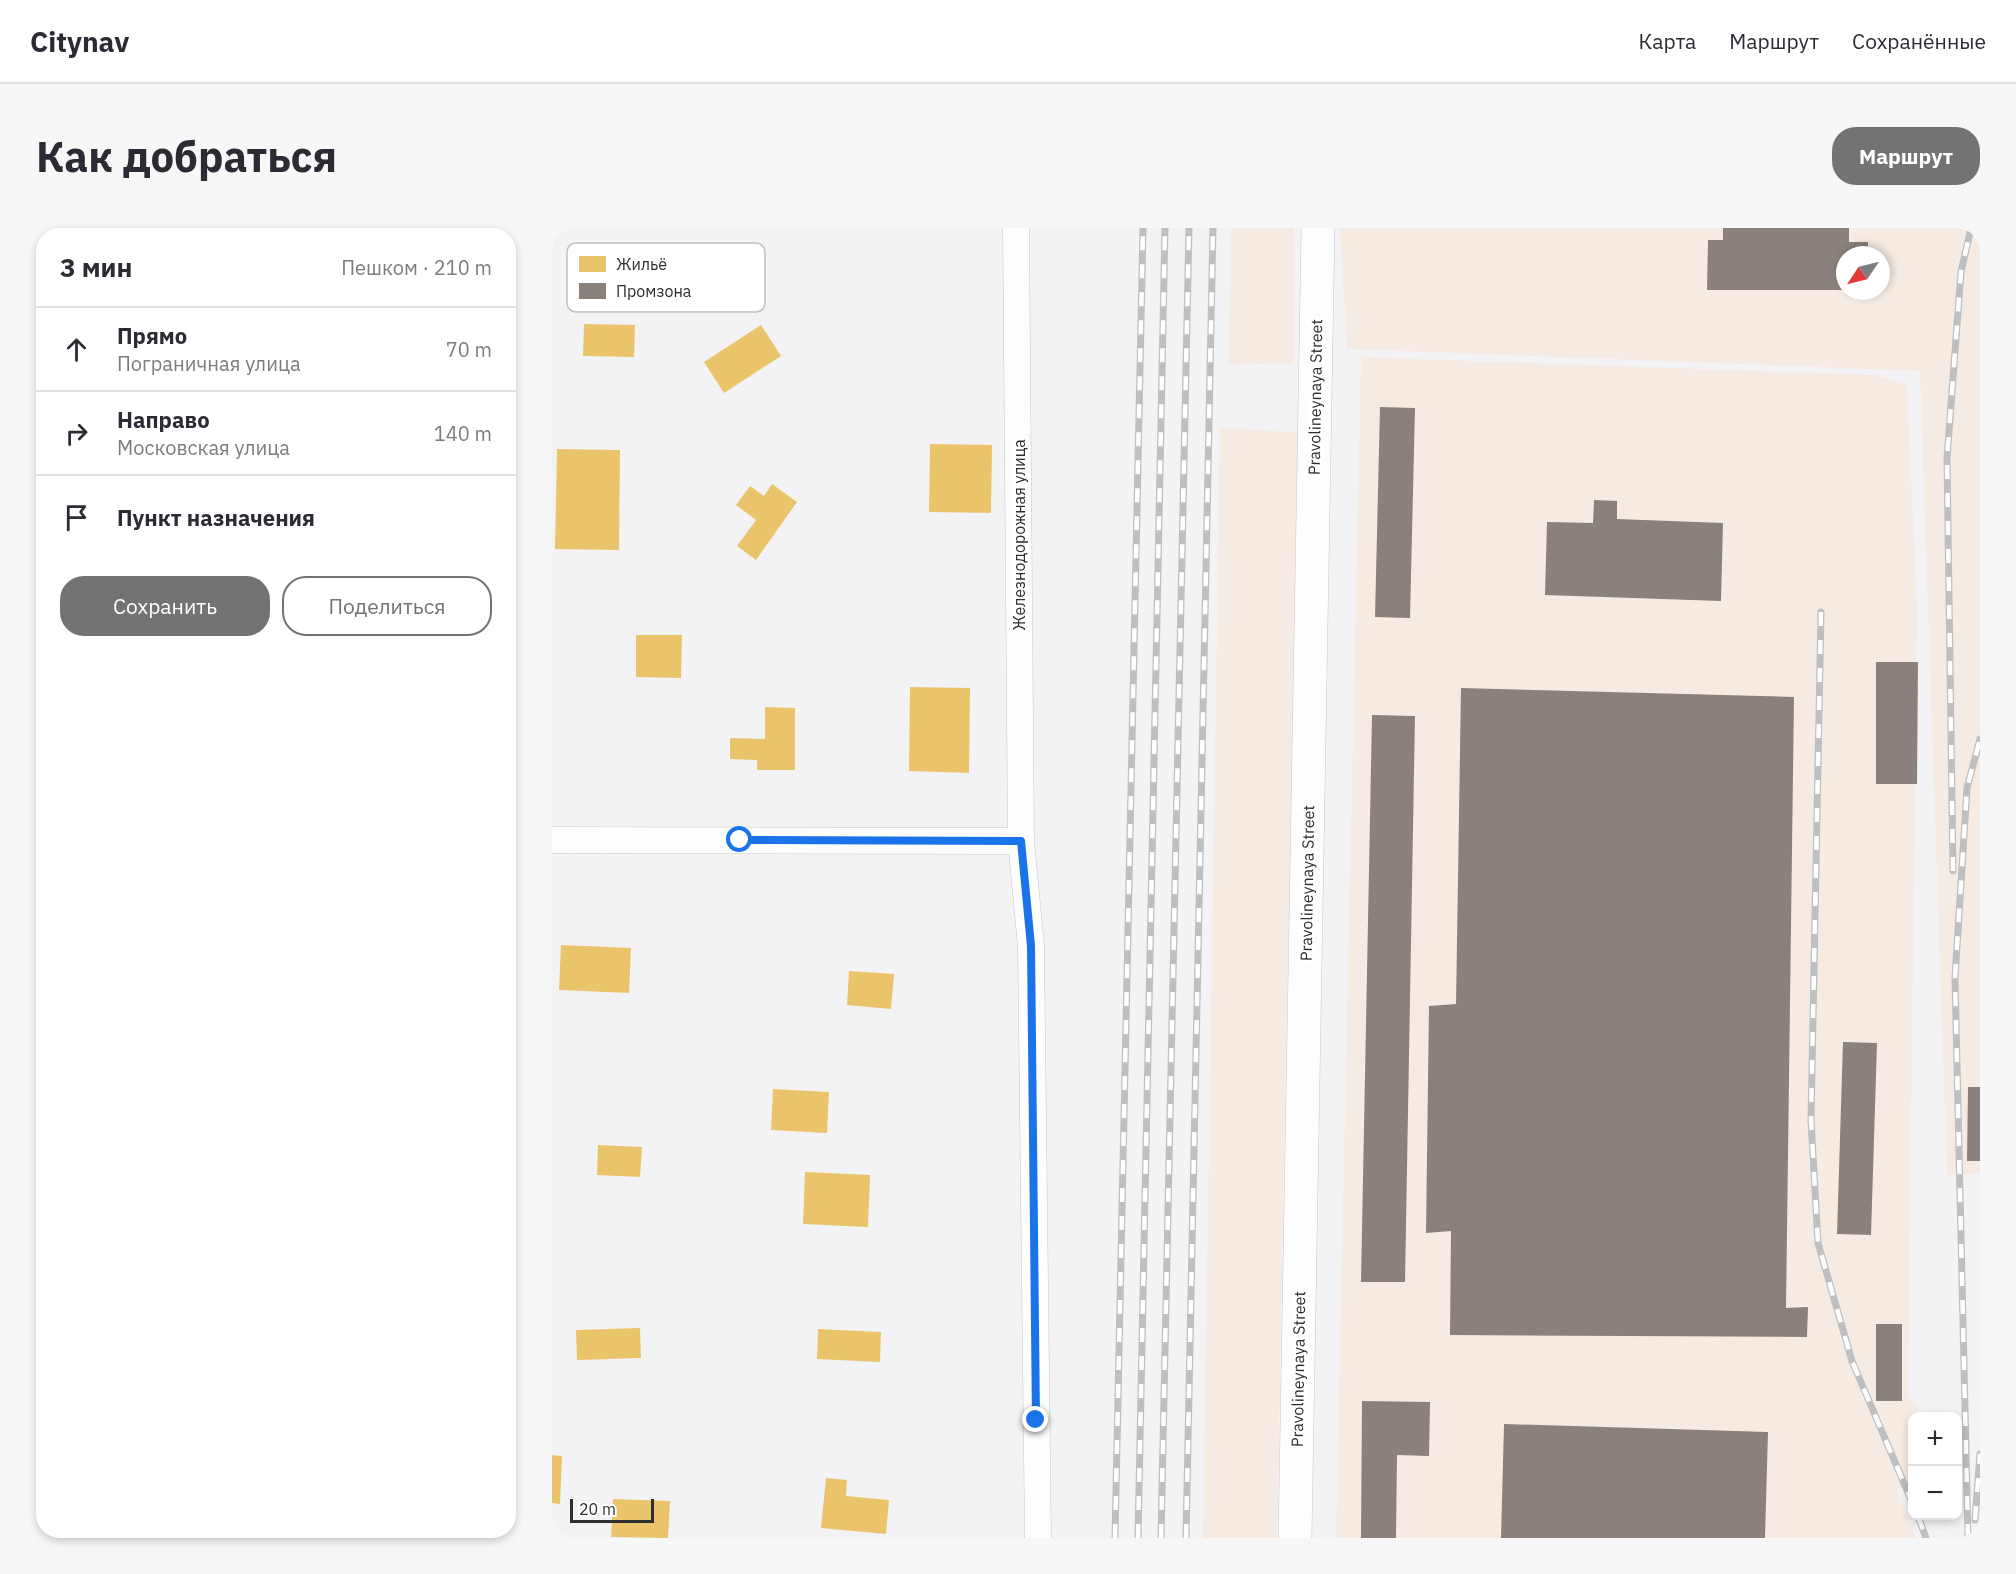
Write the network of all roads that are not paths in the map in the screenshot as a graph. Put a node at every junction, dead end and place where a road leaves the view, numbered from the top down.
1 (1017, 228) edge
2 (1318, 228) edge
3 (552, 840) edge
4 (1021, 841) junction
5 (1038, 1538) edge
6 (1295, 1538) edge

1 - 4 street, Железнодорожная улица
2 - 6 main road, Pravolineynaya Street
3 - 4 street
4 - 5 street, Железнодорожная улица

